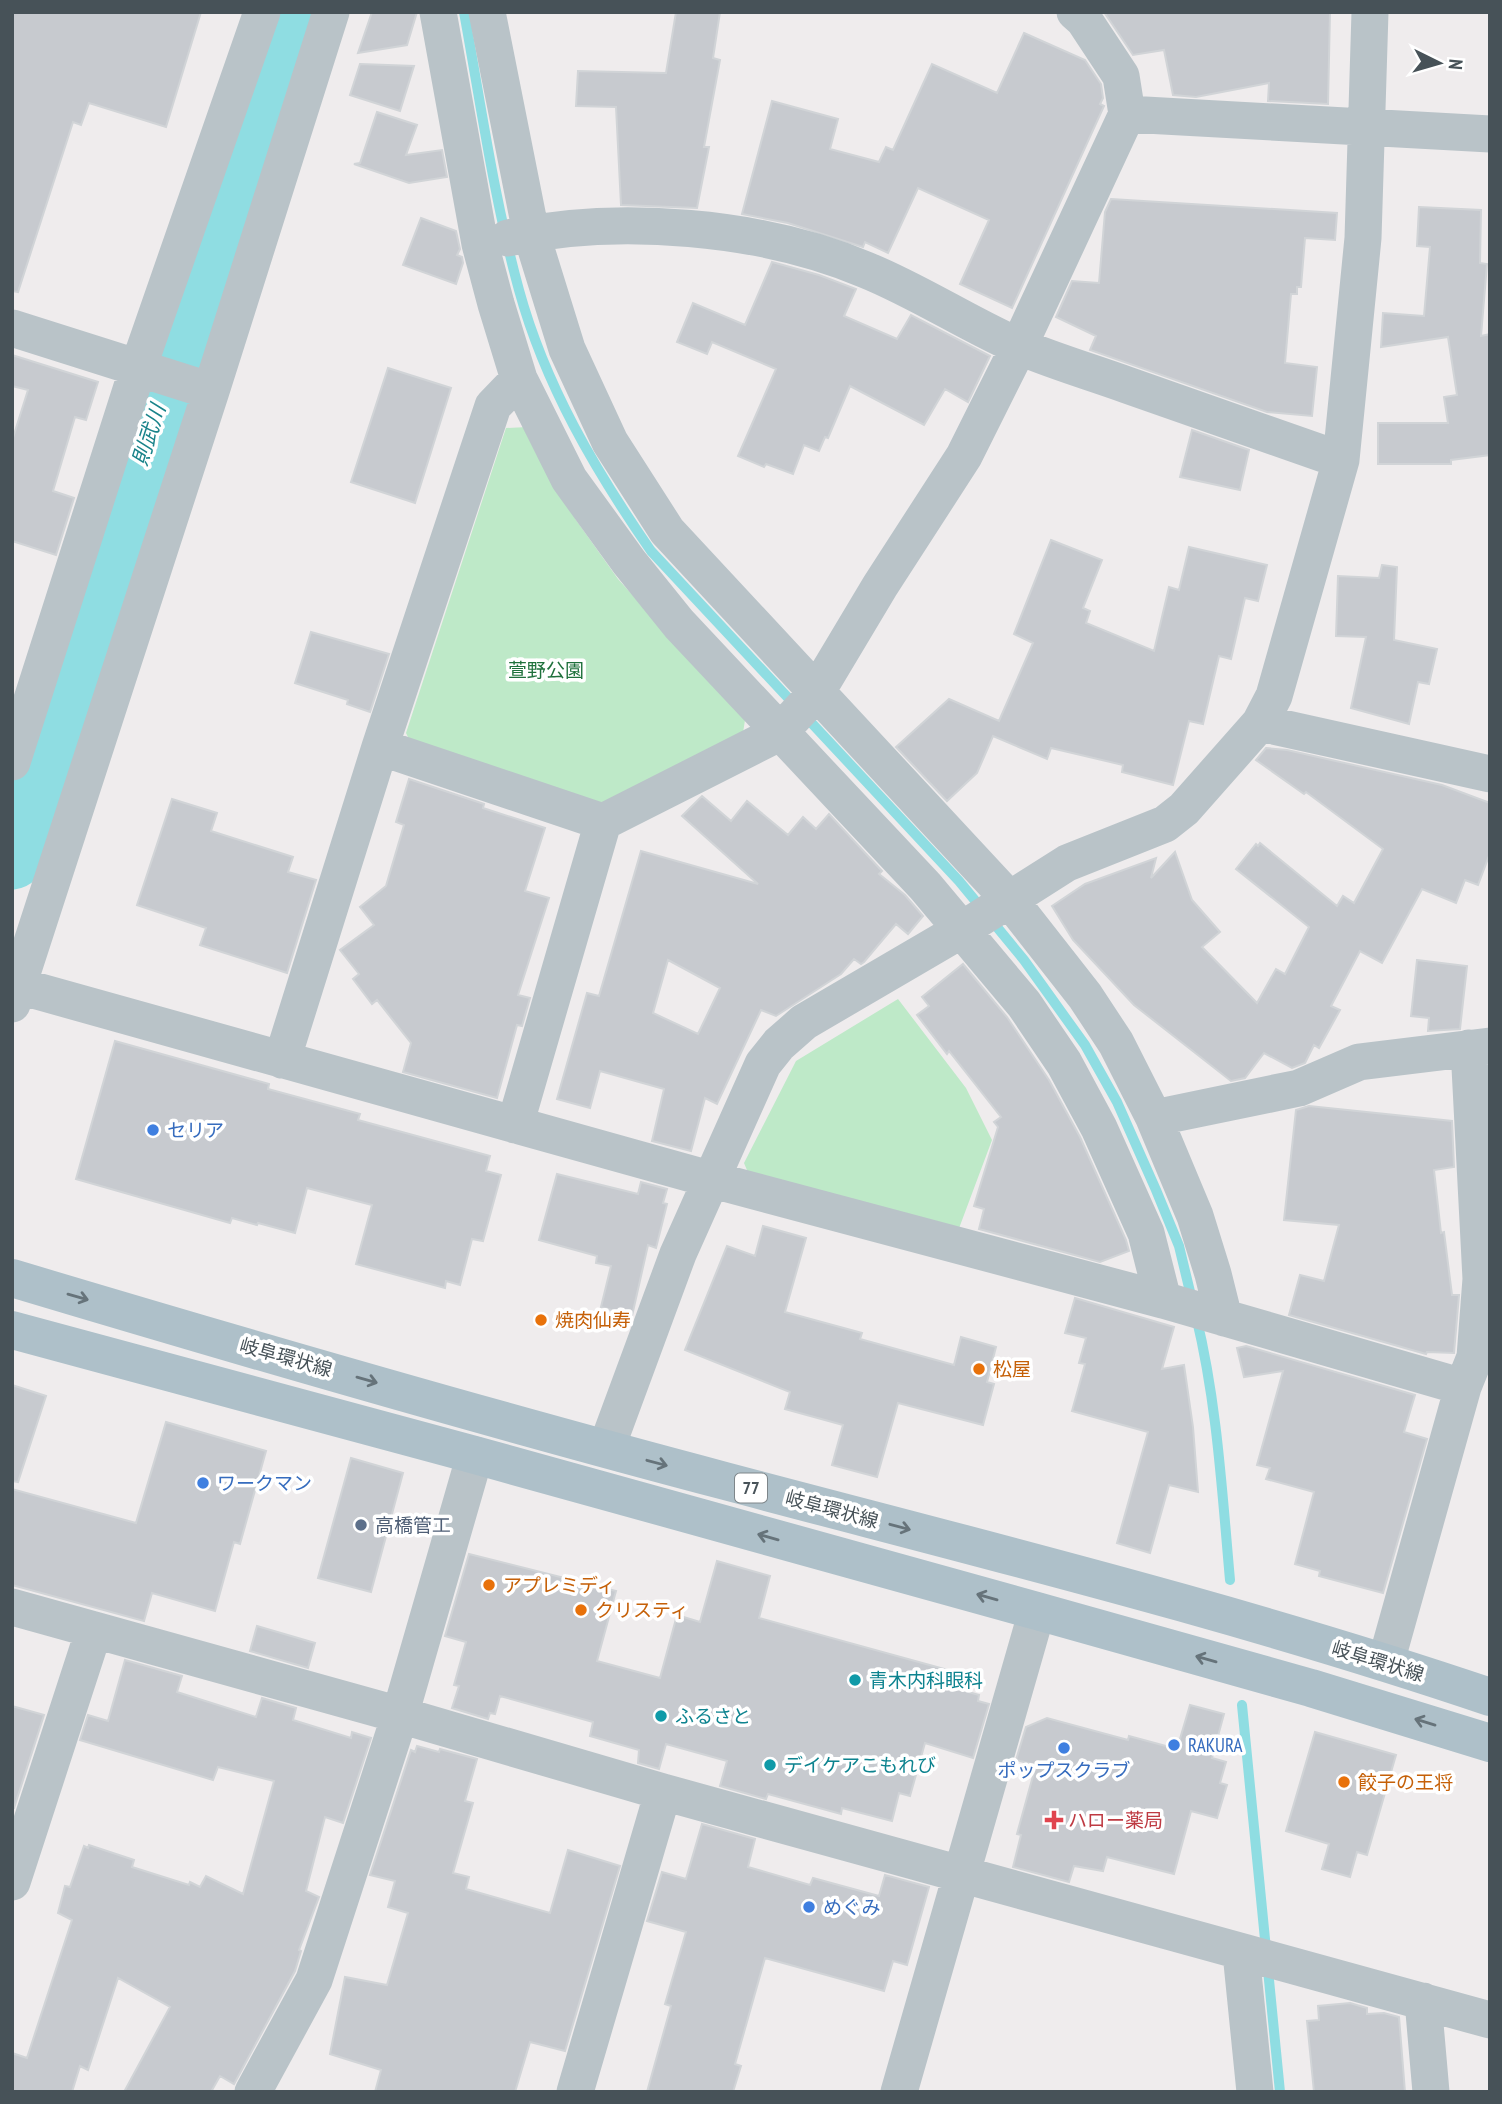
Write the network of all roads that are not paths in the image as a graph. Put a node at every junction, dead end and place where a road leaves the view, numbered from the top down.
1 (262, 12) edge
2 (331, 12) edge
3 (438, 12) edge
4 (486, 12) edge
5 (1075, 12) edge
6 (1370, 12) edge
7 (1127, 114) junction
8 (1364, 129) junction
9 (1490, 134) edge
10 (505, 238) junction
11 (12, 328) edge
12 (1019, 346) junction
13 (172, 378) junction
14 (519, 379) junction
15 (1341, 460) junction
16 (798, 713) junction
17 (1260, 723) junction
18 (380, 747) junction
19 (12, 762) edge
20 (1490, 774) edge
21 (603, 822) junction
22 (985, 914) junction
23 (14, 992) edge
24 (1480, 1047) edge
25 (282, 1060) junction
26 (1154, 1118) junction
27 (515, 1125) junction
28 (713, 1180) junction
29 (12, 1278) edge
30 (1195, 1309) junction
31 (12, 1330) edge
32 (1463, 1387) junction
33 (606, 1449) junction
34 (475, 1455) junction
35 (12, 1607) edge
36 (1037, 1611) junction
37 (94, 1630) junction
38 (1386, 1662) junction
39 (1490, 1697) edge
40 (400, 1715) junction
41 (1490, 1743) edge
42 (663, 1792) junction
43 (960, 1874) junction
44 (12, 1882) edge
45 (1259, 1957) junction
46 (1423, 2001) junction
47 (1490, 2020) edge
48 (253, 2092) edge
49 (575, 2092) edge
50 (899, 2092) edge
51 (1255, 2092) edge
52 (1431, 2092) edge

1 - 13 street
2 - 13 street
3 - 10 street
4 - 10 street
5 - 7 street
6 - 8 street
7 - 8 street
7 - 12 street
8 - 9 street
8 - 15 street
10 - 12 street
10 - 14 street
10 - 16 street
11 - 13 street
12 - 15 street
12 - 16 street
13 - 19 street
13 - 23 street
14 - 16 street
14 - 18 street
15 - 17 street
16 - 21 street
16 - 22 street
16 - 22 street
17 - 20 street
17 - 22 street
18 - 21 street
18 - 25 street
21 - 27 street
22 - 26 street
22 - 28 street
22 - 30 street
23 - 25 street
24 - 26 street
24 - 32 street
25 - 27 street
26 - 30 street
27 - 28 street
28 - 30 street
28 - 33 street
29 -> 33 main road, 岐阜環状線 / 77
30 - 32 street
31 - 34 main road, 77
32 - 38 street
33 -> 38 main road, 岐阜環状線 / 77
36 -> 34 main road, 77
34 - 40 street
35 - 37 street
41 -> 36 main road, 77
36 - 43 street
37 - 40 street
37 - 44 street
38 - 39 main road, 岐阜環状線 / 77
40 - 42 street
40 - 48 street
42 - 43 street
42 - 49 street
43 - 45 street
43 - 50 street
45 - 46 street
45 - 51 street
46 - 47 street
46 - 52 street

